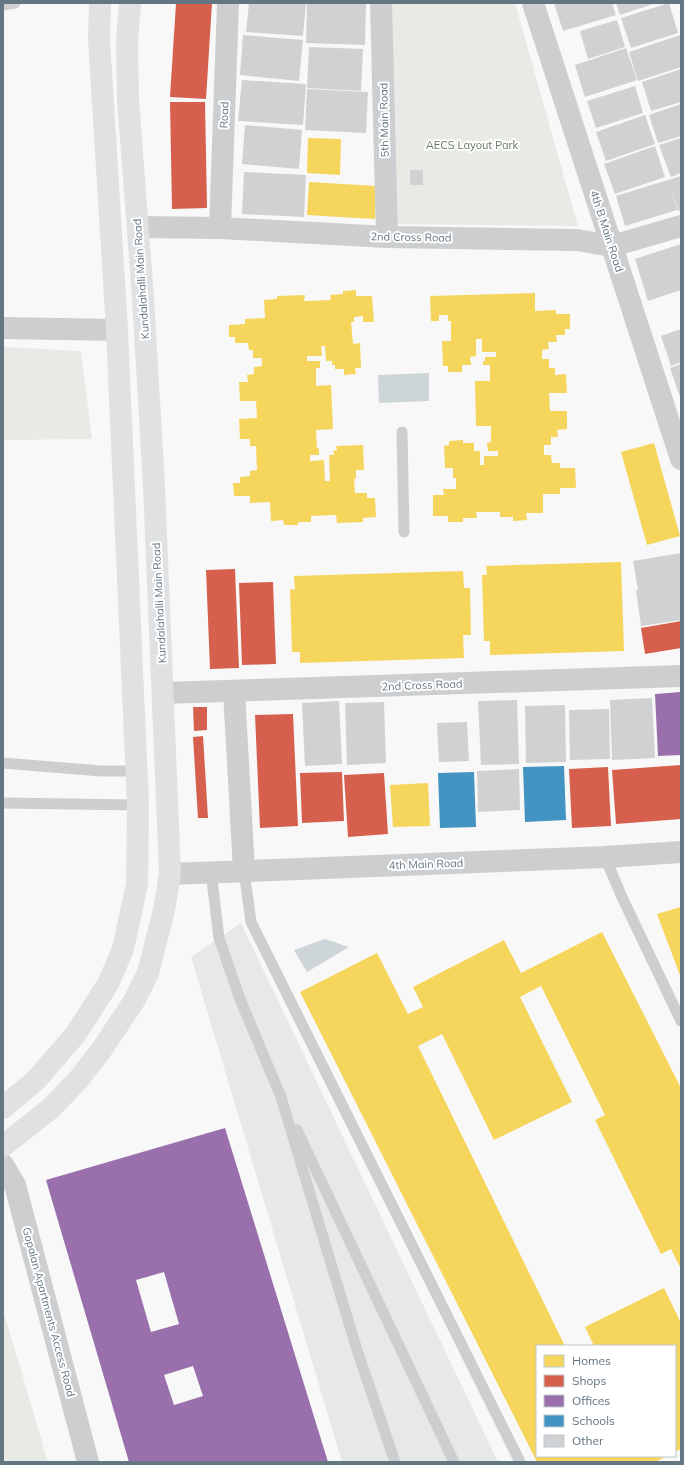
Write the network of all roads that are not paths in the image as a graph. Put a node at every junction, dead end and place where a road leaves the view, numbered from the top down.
1 (100, 3) edge
2 (130, 3) edge
3 (228, 3) edge
4 (381, 3) edge
5 (533, 3) edge
6 (681, 226) edge
7 (138, 227) junction
8 (220, 228) junction
9 (387, 237) junction
10 (612, 246) junction
11 (3, 328) edge
12 (117, 330) junction
13 (402, 432) dead end
14 (681, 459) edge
15 (404, 532) dead end
16 (681, 676) edge
17 (234, 692) junction
18 (163, 693) junction
19 (3, 763) edge
20 (137, 771) junction
21 (3, 803) edge
22 (138, 805) junction
23 (681, 852) edge
24 (605, 857) junction
25 (244, 871) junction
26 (212, 872) junction
27 (170, 874) junction
28 (681, 1021) edge
29 (281, 1097) junction
30 (3, 1108) edge
31 (3, 1146) edge
32 (3, 1165) edge
33 (88, 1462) edge
34 (395, 1462) edge
35 (454, 1462) edge
36 (520, 1462) edge

1 - 12 main road
2 - 7 main road, Kundalahalli Main Road
3 - 8 street, Road
4 - 9 street, 5th Main Road
5 - 10 street, 4th B Main Road
6 - 10 street, 2nd Cross Road
7 - 8 street, 2nd Cross Road
7 - 18 main road, Kundalahalli Main Road
8 - 9 street, 2nd Cross Road
9 - 10 street, 2nd Cross Road
10 - 14 street, 4th B Main Road
11 - 12 street
12 - 20 main road
13 - 15 lane
16 - 17 street, 2nd Cross Road
17 - 18 street, 2nd Cross Road
17 - 25 street
18 - 27 main road, Kundalahalli Main Road
19 - 20 lane
20 - 22 main road
21 - 22 lane
22 - 30 main road
23 - 24 street, 4th Main Road
24 - 25 street, 4th Main Road
24 - 28 lane
25 - 26 street, 4th Main Road
25 - 36 lane
26 - 27 street, 4th Main Road
26 - 29 lane
27 - 31 main road, Kundalahalli Main Road
29 - 34 lane
29 - 35 lane
32 - 33 street, Gopalan Apartments Access Road

